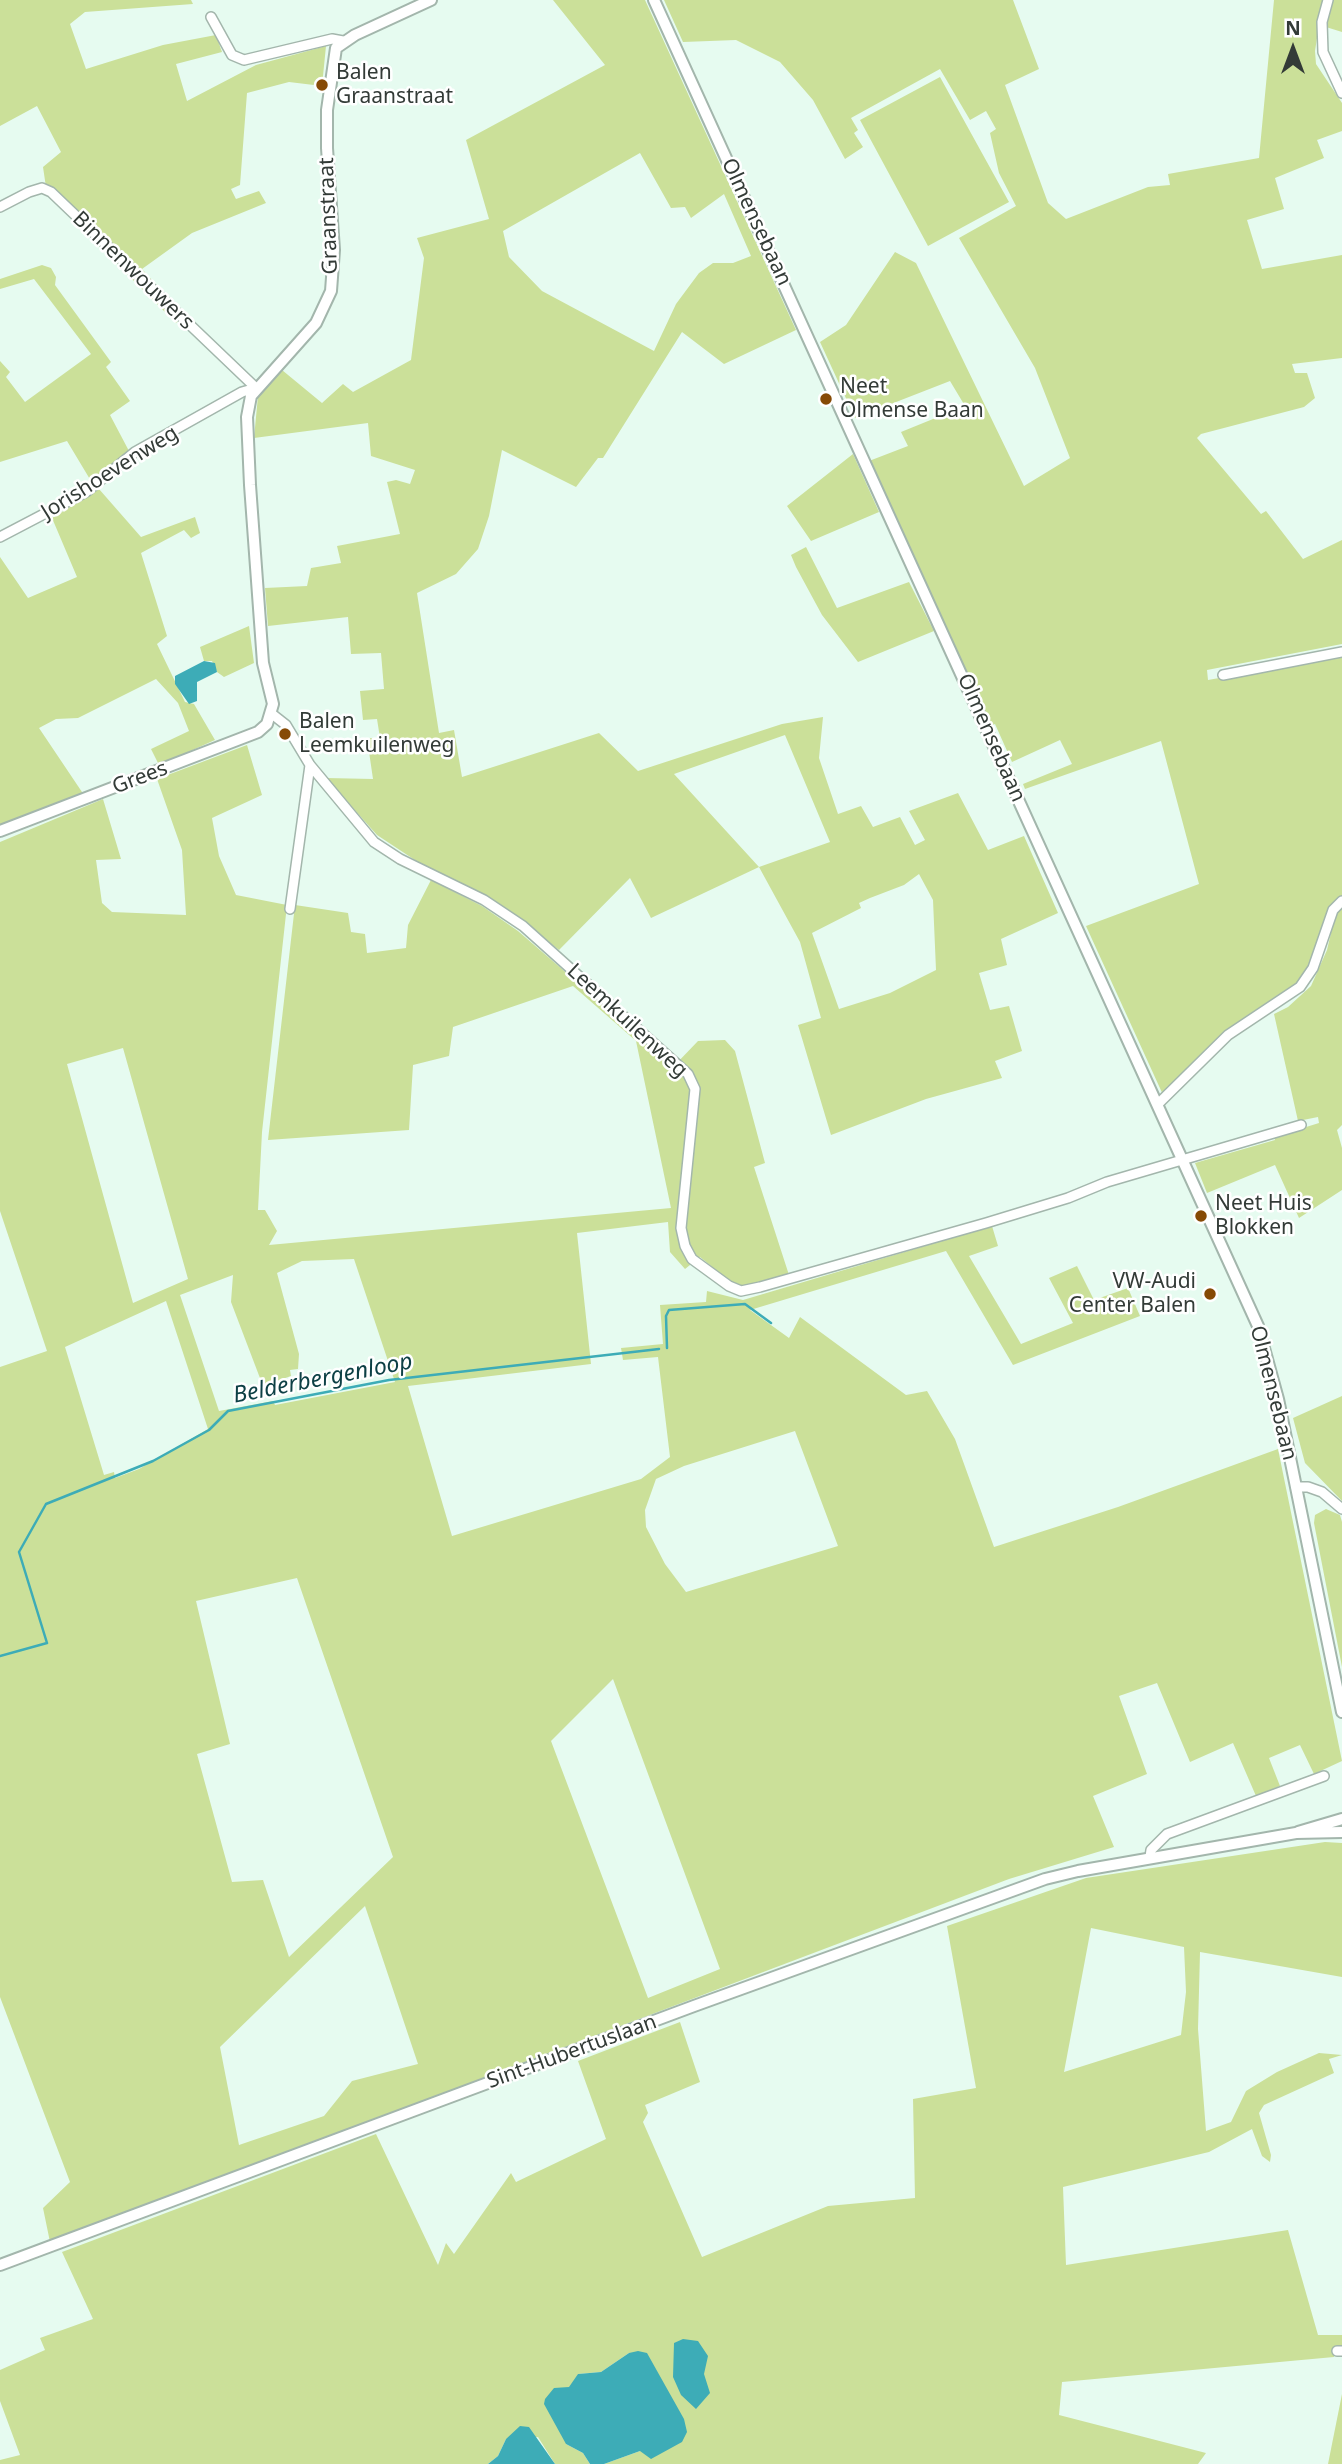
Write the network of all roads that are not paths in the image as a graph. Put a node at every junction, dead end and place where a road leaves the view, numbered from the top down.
1 (431, 0) edge
2 (654, 0) edge
3 (1328, 0) edge
4 (211, 16) dead end
5 (343, 41) junction
6 (1342, 93) edge
7 (0, 207) edge
8 (256, 388) junction
9 (0, 537) edge
10 (1342, 652) edge
11 (1223, 674) dead end
12 (272, 713) junction
13 (310, 765) junction
14 (0, 831) edge
15 (1342, 901) edge
16 (290, 909) dead end
17 (1158, 1104) junction
18 (1301, 1125) dead end
19 (1183, 1160) junction
20 (1296, 1487) junction
21 (1342, 1509) edge
22 (1342, 1712) edge
23 (1324, 1776) dead end
24 (1342, 1819) edge
25 (1342, 1832) edge
26 (1296, 1833) junction
27 (1150, 1857) junction
28 (0, 2265) edge

1 - 5 street
2 - 17 street, Olmensebaan
3 - 6 street
4 - 5 street
5 - 8 street, Graanstraat
7 - 8 street, Binnenwouwers
8 - 9 street, Jorishoevenweg
8 - 12 street, Graanstraat
10 - 11 street
12 - 13 street, Leemkuilenweg
12 - 14 street, Grees
13 - 16 street
13 - 19 street, Leemkuilenweg
15 - 17 street
17 - 19 street, Olmensebaan
18 - 19 street, Leemkuilenweg
19 - 20 street, Olmensebaan
20 - 21 street, Olmensebaan
20 - 22 street, Olmensebaan
23 - 27 street
24 - 26 street, Sint-Hubertuslaan
25 - 26 street, Sint-Hubertuslaan
26 - 27 street, Sint-Hubertuslaan
27 - 28 street, Sint-Hubertuslaan

